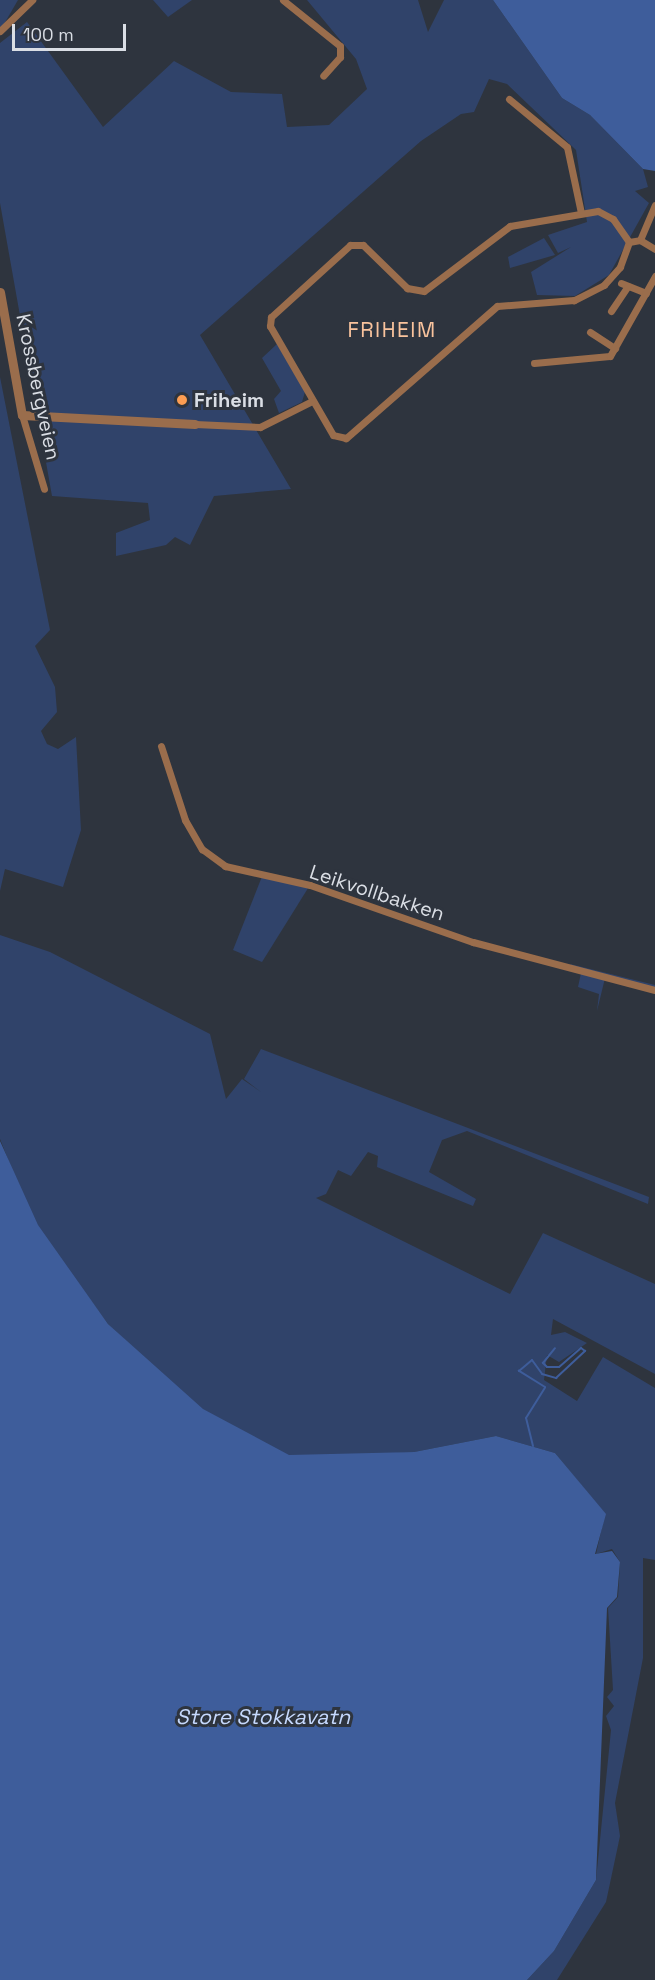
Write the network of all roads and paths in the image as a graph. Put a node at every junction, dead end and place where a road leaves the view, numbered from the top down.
1 (32, 0) edge
2 (283, 0) edge
3 (0, 31) edge
4 (323, 76) dead end
5 (509, 99) dead end
6 (655, 205) edge
7 (581, 213) junction
8 (640, 240) junction
9 (629, 242) junction
10 (655, 249) edge
11 (655, 276) edge
12 (0, 292) edge
13 (646, 293) junction
14 (611, 311) dead end
15 (590, 332) dead end
16 (615, 348) junction
17 (534, 363) dead end
18 (312, 401) junction
19 (22, 415) junction
20 (195, 424) joint
21 (44, 489) dead end
22 (161, 746) dead end
23 (655, 990) edge

1 - 3 street
2 - 4 street
5 - 7 street
6 - 8 street
7 - 9 street
7 - 18 street
8 - 9 street
8 - 10 street
9 - 18 street
11 - 13 street
12 - 19 street, Krossbergveien
13 - 14 street
13 - 16 street
15 - 16 street
16 - 17 street
18 - 20 street
19 - 20 street
19 - 21 street, Krossbergveien
22 - 23 street, Leikvollbakken

